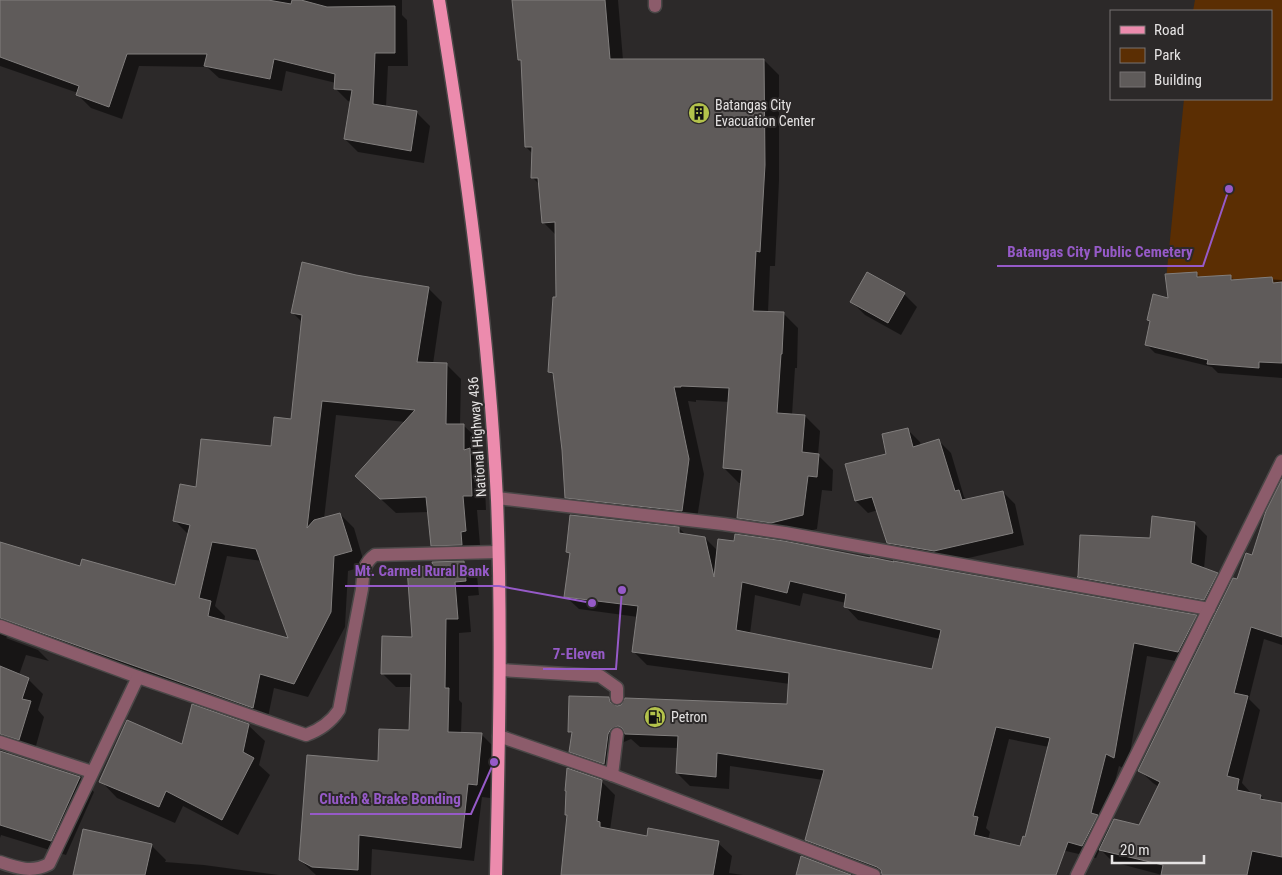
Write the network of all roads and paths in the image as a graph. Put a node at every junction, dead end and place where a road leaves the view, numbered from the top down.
1 (439, 0) edge
2 (1282, 461) edge
3 (496, 498) junction
4 (498, 552) junction
5 (1209, 609) junction
6 (0, 626) edge
7 (501, 670) junction
8 (138, 677) junction
9 (617, 698) dead end
10 (617, 734) dead end
11 (499, 736) junction
12 (0, 742) edge
13 (92, 772) junction
14 (612, 775) junction
15 (0, 862) edge
16 (496, 875) edge
17 (874, 875) edge
18 (1077, 875) edge

1 - 3 main road, National Highway 436
2 - 5 street
3 - 4 main road, National Highway 436
3 - 5 street
4 - 7 main road, National Highway 436
4 - 8 street
5 - 18 street
6 - 8 street
7 - 9 street
7 - 11 main road, National Highway 436
8 - 13 street
10 - 14 street
11 - 14 street
11 - 16 main road, National Highway 436
12 - 13 street
13 - 15 street
14 - 17 street

